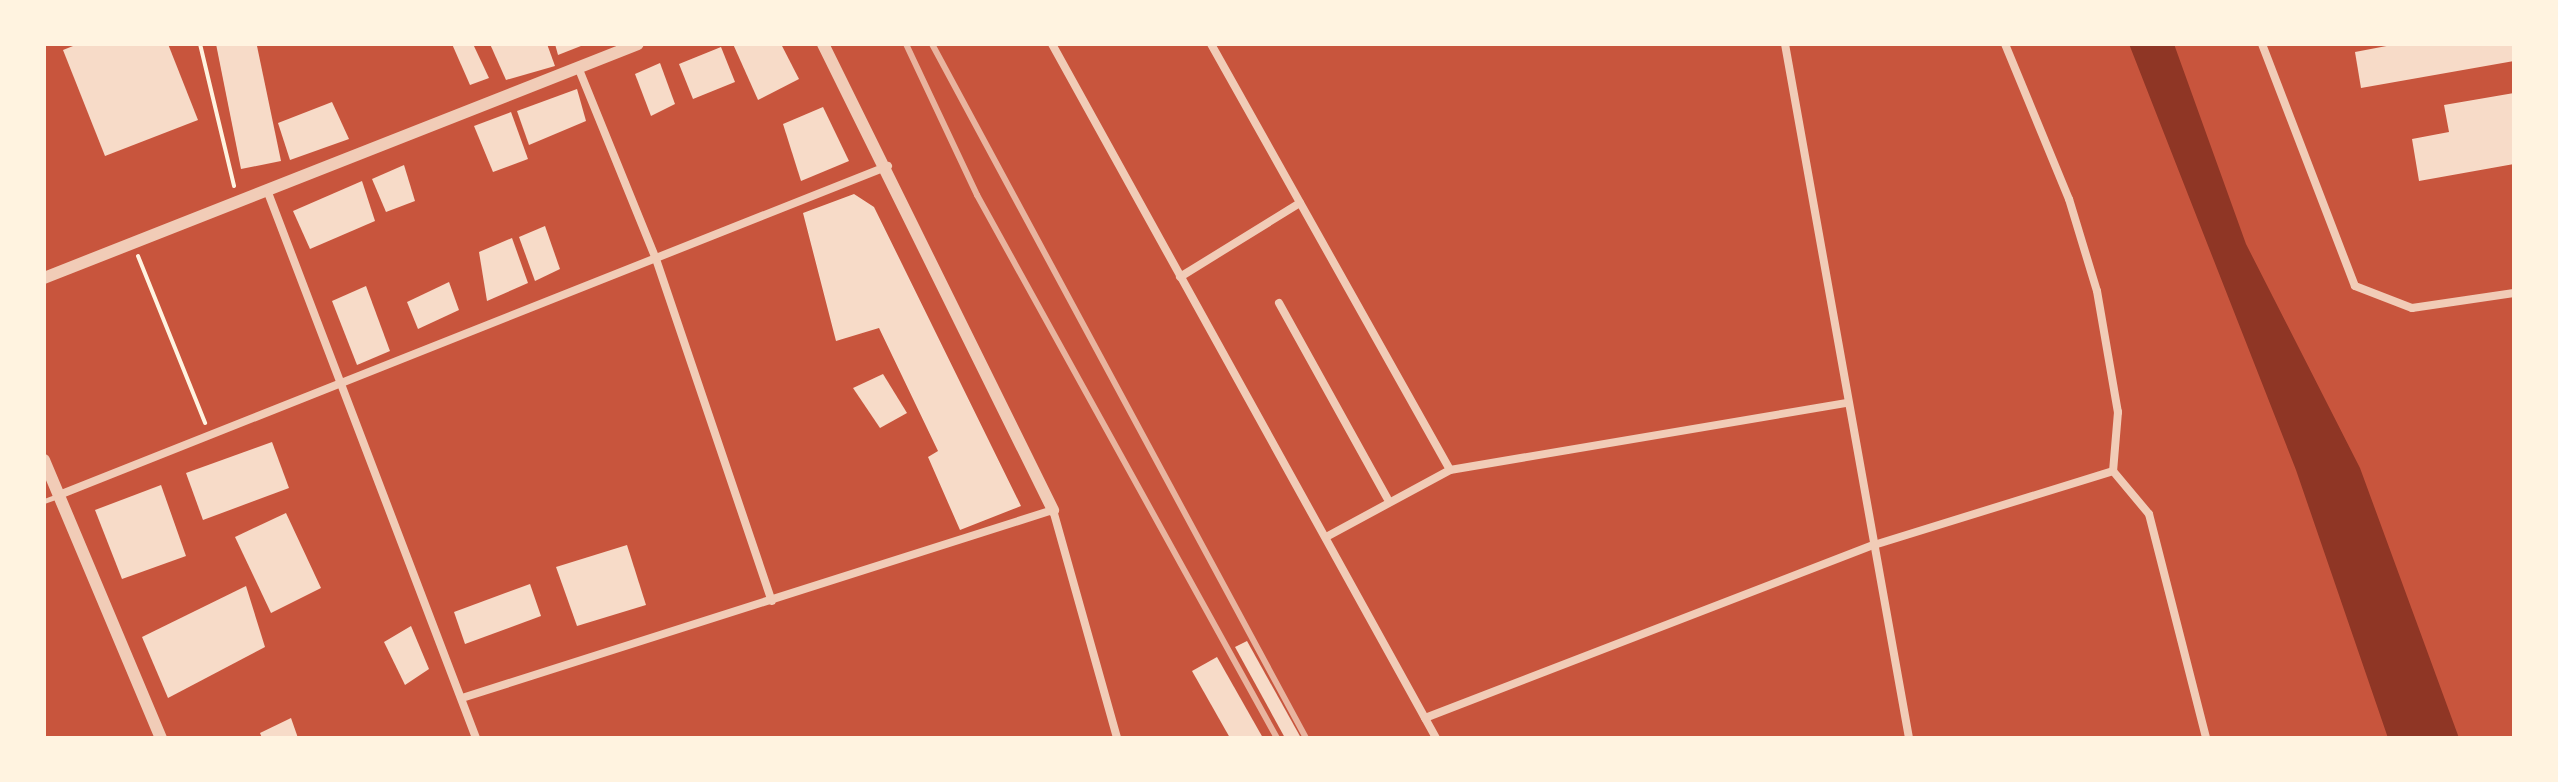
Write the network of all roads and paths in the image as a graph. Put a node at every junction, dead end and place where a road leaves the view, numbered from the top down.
1 (200, 44) edge
2 (638, 44) edge
3 (823, 44) edge
4 (1052, 44) edge
5 (1211, 44) edge
6 (1785, 44) edge
7 (2005, 44) edge
8 (2262, 44) edge
9 (578, 67) junction
10 (889, 166) junction
11 (267, 190) junction
12 (237, 201) junction
13 (1300, 203) junction
14 (133, 243) junction
15 (656, 259) junction
16 (1180, 277) junction
17 (44, 278) edge
18 (2514, 293) edge
19 (1279, 303) dead end
20 (339, 384) junction
21 (1848, 403) junction
22 (210, 435) junction
23 (44, 460) edge
24 (1450, 470) junction
25 (2113, 471) junction
26 (59, 495) junction
27 (1387, 498) junction
28 (44, 501) edge
29 (1053, 510) junction
30 (1328, 536) junction
31 (1874, 545) junction
32 (772, 601) junction
33 (462, 698) junction
34 (1425, 718) junction
35 (161, 738) edge
36 (476, 738) edge
37 (1117, 738) edge
38 (1436, 738) edge
39 (1909, 738) edge
40 (2206, 738) edge

1 - 12 path
2 - 9 street
3 - 10 street
4 - 16 street
5 - 13 street
6 - 21 street
7 - 25 street
8 - 18 street
9 - 11 street
9 - 15 street
10 - 15 street
10 - 29 street
11 - 12 street
11 - 20 street
12 - 14 street
13 - 16 street
13 - 24 street
14 - 17 street
14 - 22 path
15 - 20 street
15 - 32 street
16 - 30 street
19 - 27 street
20 - 22 street
20 - 33 street
21 - 24 street
21 - 31 street
22 - 26 street
23 - 26 street
24 - 27 street
25 - 31 street
25 - 40 street
26 - 28 lane
26 - 35 street
27 - 30 street
29 - 32 street
29 - 37 street
30 - 34 street
31 - 34 street
31 - 39 street
32 - 33 street
33 - 36 street
34 - 38 street

